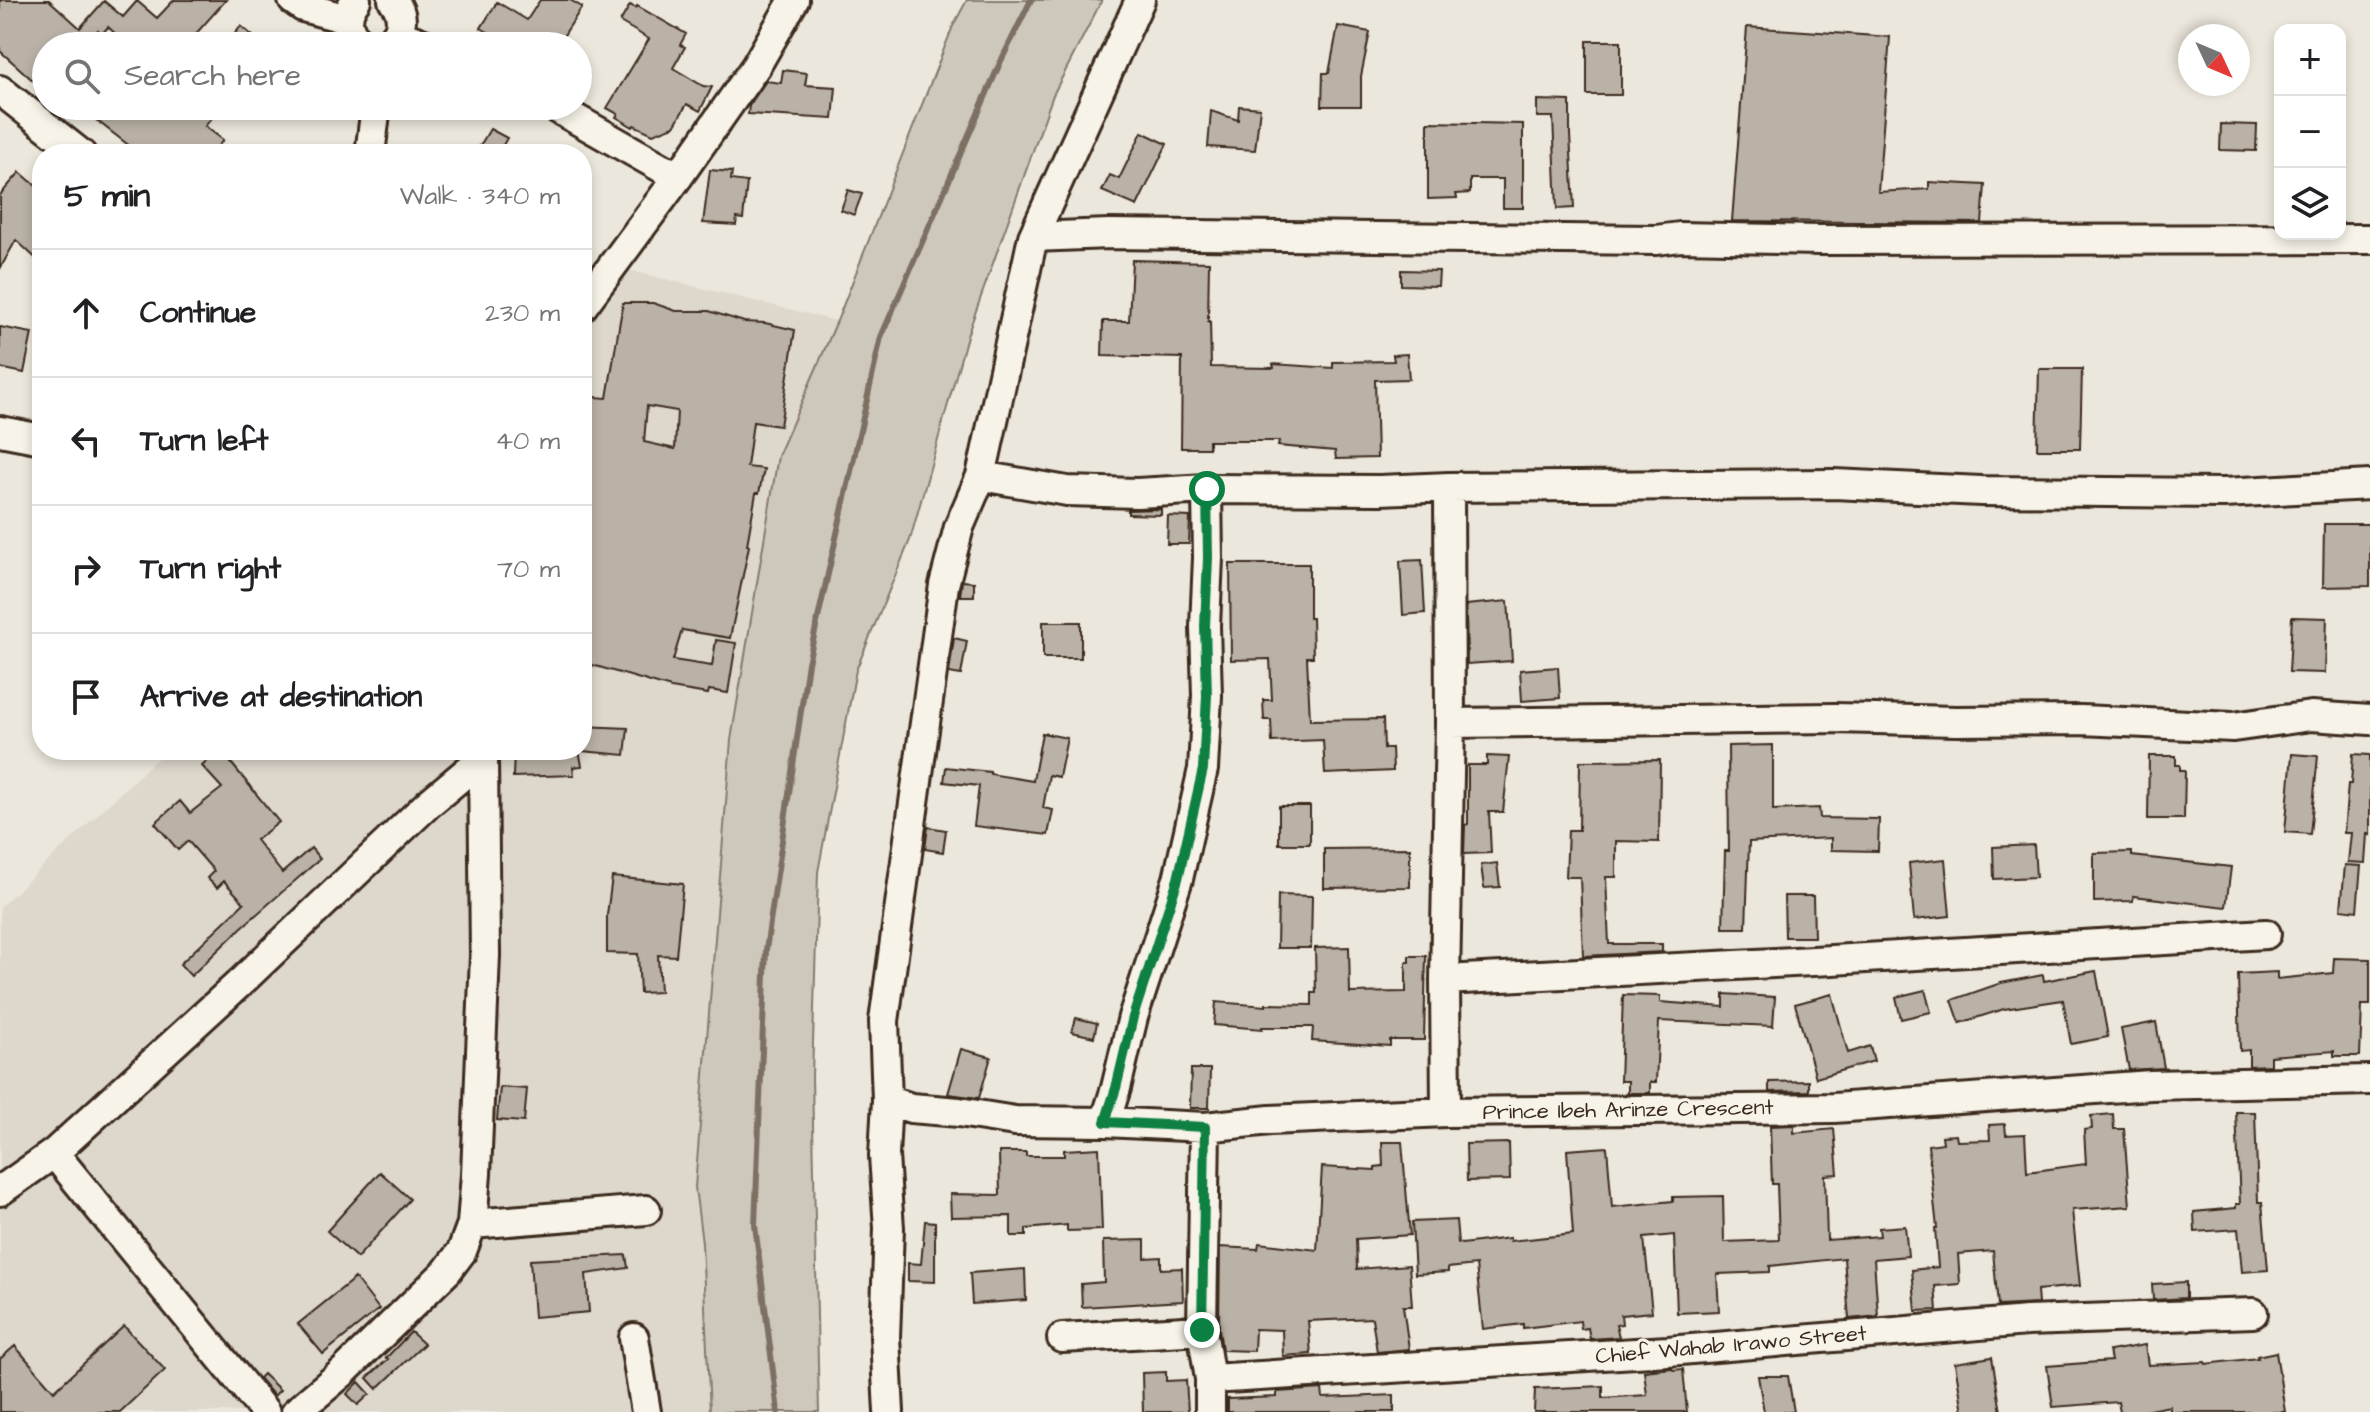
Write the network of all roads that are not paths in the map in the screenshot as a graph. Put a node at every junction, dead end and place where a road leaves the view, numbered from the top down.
1 (293, 0) edge
2 (393, 0) edge
3 (794, 0) edge
4 (1140, 0) edge
5 (352, 9) edge
6 (353, 32) edge
7 (393, 32) edge
8 (0, 90) edge
9 (32, 115) edge
10 (38, 120) edge
11 (374, 120) edge
12 (578, 120) edge
13 (68, 144) edge
14 (371, 144) edge
15 (678, 177) junction
16 (1033, 237) junction
17 (2370, 239) edge
18 (592, 293) edge
19 (0, 431) edge
20 (32, 437) edge
21 (981, 476) junction
22 (2370, 485) edge
23 (1449, 487) junction
24 (1207, 489) junction
25 (2370, 720) edge
26 (1450, 723) junction
27 (477, 760) edge
28 (484, 760) edge
29 (2266, 934) dead end
30 (1445, 980) junction
31 (2370, 1080) edge
32 (887, 1100) junction
33 (1446, 1112) junction
34 (1105, 1122) junction
35 (1205, 1127) junction
36 (54, 1153) junction
37 (0, 1191) edge
38 (646, 1210) dead end
39 (472, 1224) junction
40 (2253, 1313) dead end
41 (1202, 1330) junction
42 (634, 1338) dead end
43 (1062, 1338) dead end
44 (1210, 1379) junction
45 (265, 1412) edge
46 (296, 1412) edge
47 (646, 1412) edge
48 (889, 1412) edge
49 (1210, 1412) edge

1 - 5 street
2 - 7 street
3 - 15 street
4 - 16 street
5 - 6 street
8 - 9 street
10 - 13 street
11 - 14 street
12 - 15 street
15 - 18 street
16 - 17 street
16 - 21 street
19 - 20 street
21 - 24 street
21 - 32 street
22 - 23 street
23 - 24 street
23 - 26 street
24 - 34 street
25 - 26 street
26 - 30 street
27 - 36 street
28 - 39 street
29 - 30 street
30 - 33 street
31 - 33 street, Prince Ibeh Arinze Crescent
32 - 34 street, Prince Ibeh Arinze Crescent
32 - 48 street
33 - 35 street, Prince Ibeh Arinze Crescent
34 - 35 street, Prince Ibeh Arinze Crescent
35 - 41 street
36 - 37 street
36 - 45 street
38 - 39 street
39 - 46 street
40 - 44 street, Chief Wahab Irawo Street
41 - 43 street
41 - 44 street
42 - 47 street
44 - 49 street

